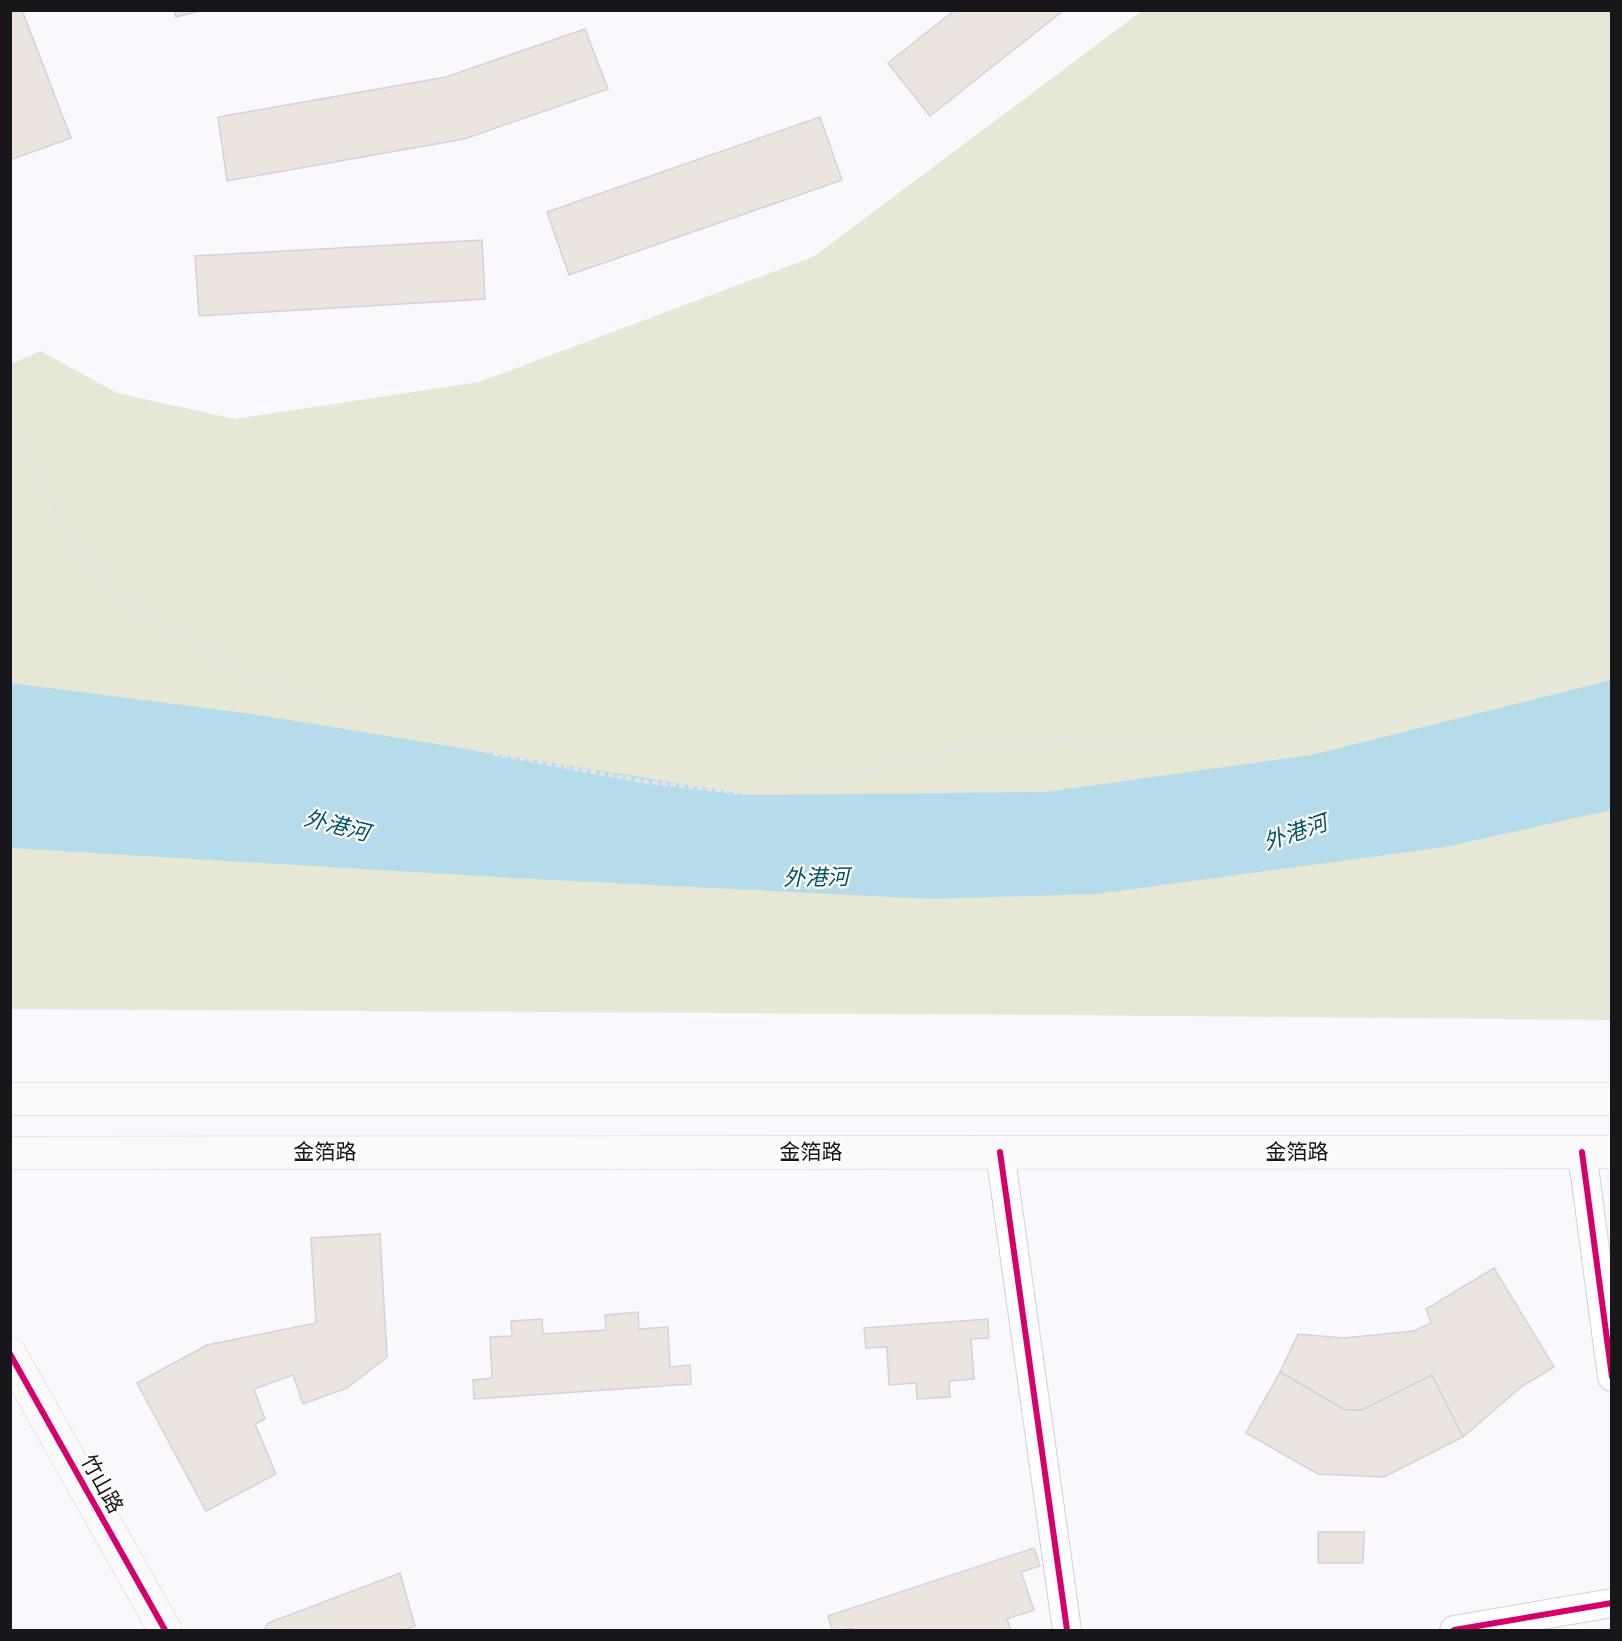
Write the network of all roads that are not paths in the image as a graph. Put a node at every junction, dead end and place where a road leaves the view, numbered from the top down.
1 (10, 1099) edge
2 (1611, 1099) edge
3 (10, 1152) edge
4 (1000, 1152) junction
5 (1597, 1152) edge
6 (10, 1354) edge
7 (1611, 1377) edge
8 (1611, 1603) edge
9 (165, 1630) edge
10 (1067, 1630) edge
11 (1454, 1630) edge

1 - 2 main road
3 - 4 main road, 金箔路
4 - 5 main road, 金箔路
4 - 10 street
5 - 7 street
6 - 9 main road, 竹山路
8 - 11 street

